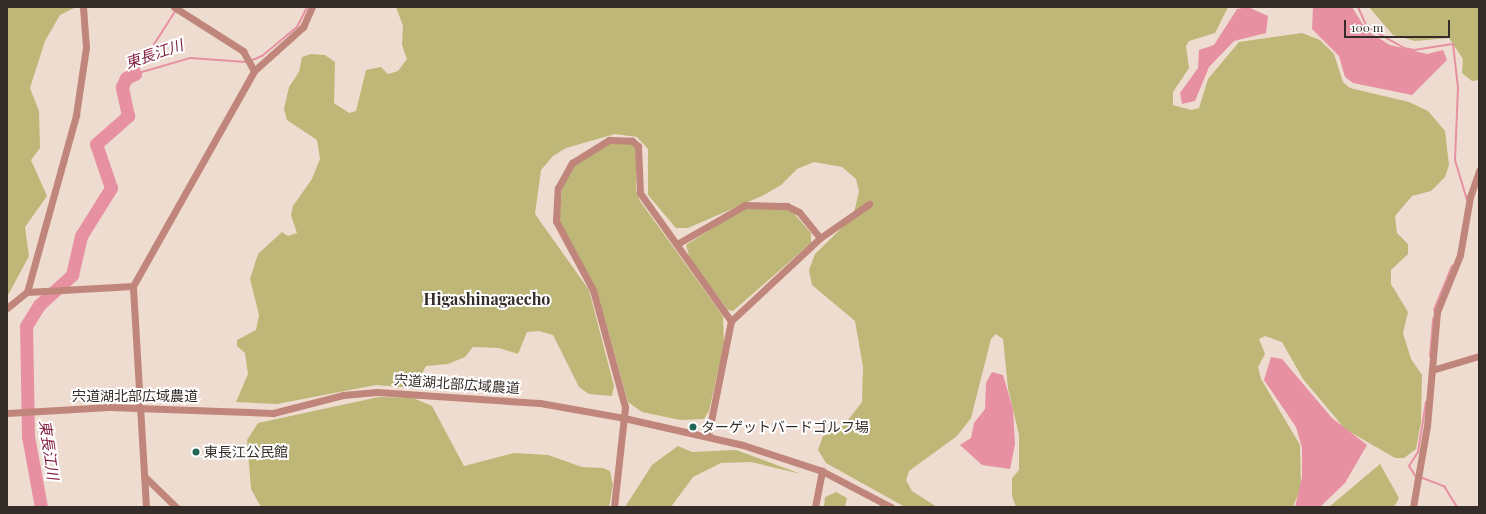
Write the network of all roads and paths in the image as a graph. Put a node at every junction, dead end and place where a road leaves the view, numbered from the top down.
1 (83, 7) edge
2 (174, 7) edge
3 (312, 7) edge
4 (254, 71) junction
5 (1479, 171) edge
6 (869, 204) dead end
7 (820, 238) junction
8 (677, 244) junction
9 (133, 286) junction
10 (27, 292) junction
11 (7, 308) edge
12 (731, 321) junction
13 (1479, 356) edge
14 (1432, 370) junction
15 (139, 407) junction
16 (7, 413) edge
17 (624, 418) junction
18 (708, 436) junction
19 (822, 471) junction
20 (144, 476) junction
21 (146, 507) edge
22 (176, 507) edge
23 (614, 507) edge
24 (815, 507) edge
25 (891, 507) edge
26 (1413, 507) edge

1 - 10 street
2 - 4 street
3 - 4 street
4 - 9 street
5 - 14 street
6 - 7 street
7 - 8 street
7 - 12 street
8 - 12 street
8 - 17 street
9 - 10 street
9 - 15 street
10 - 11 street
12 - 18 street
13 - 14 street
14 - 26 street
15 - 16 street, 宍道湖北部広域農道
15 - 17 street, 宍道湖北部広域農道
15 - 20 street
17 - 18 street, 宍道湖北部広域農道
17 - 23 street
18 - 19 street, 宍道湖北部広域農道
19 - 24 street
19 - 25 street, 宍道湖北部広域農道
20 - 21 street
20 - 22 street

